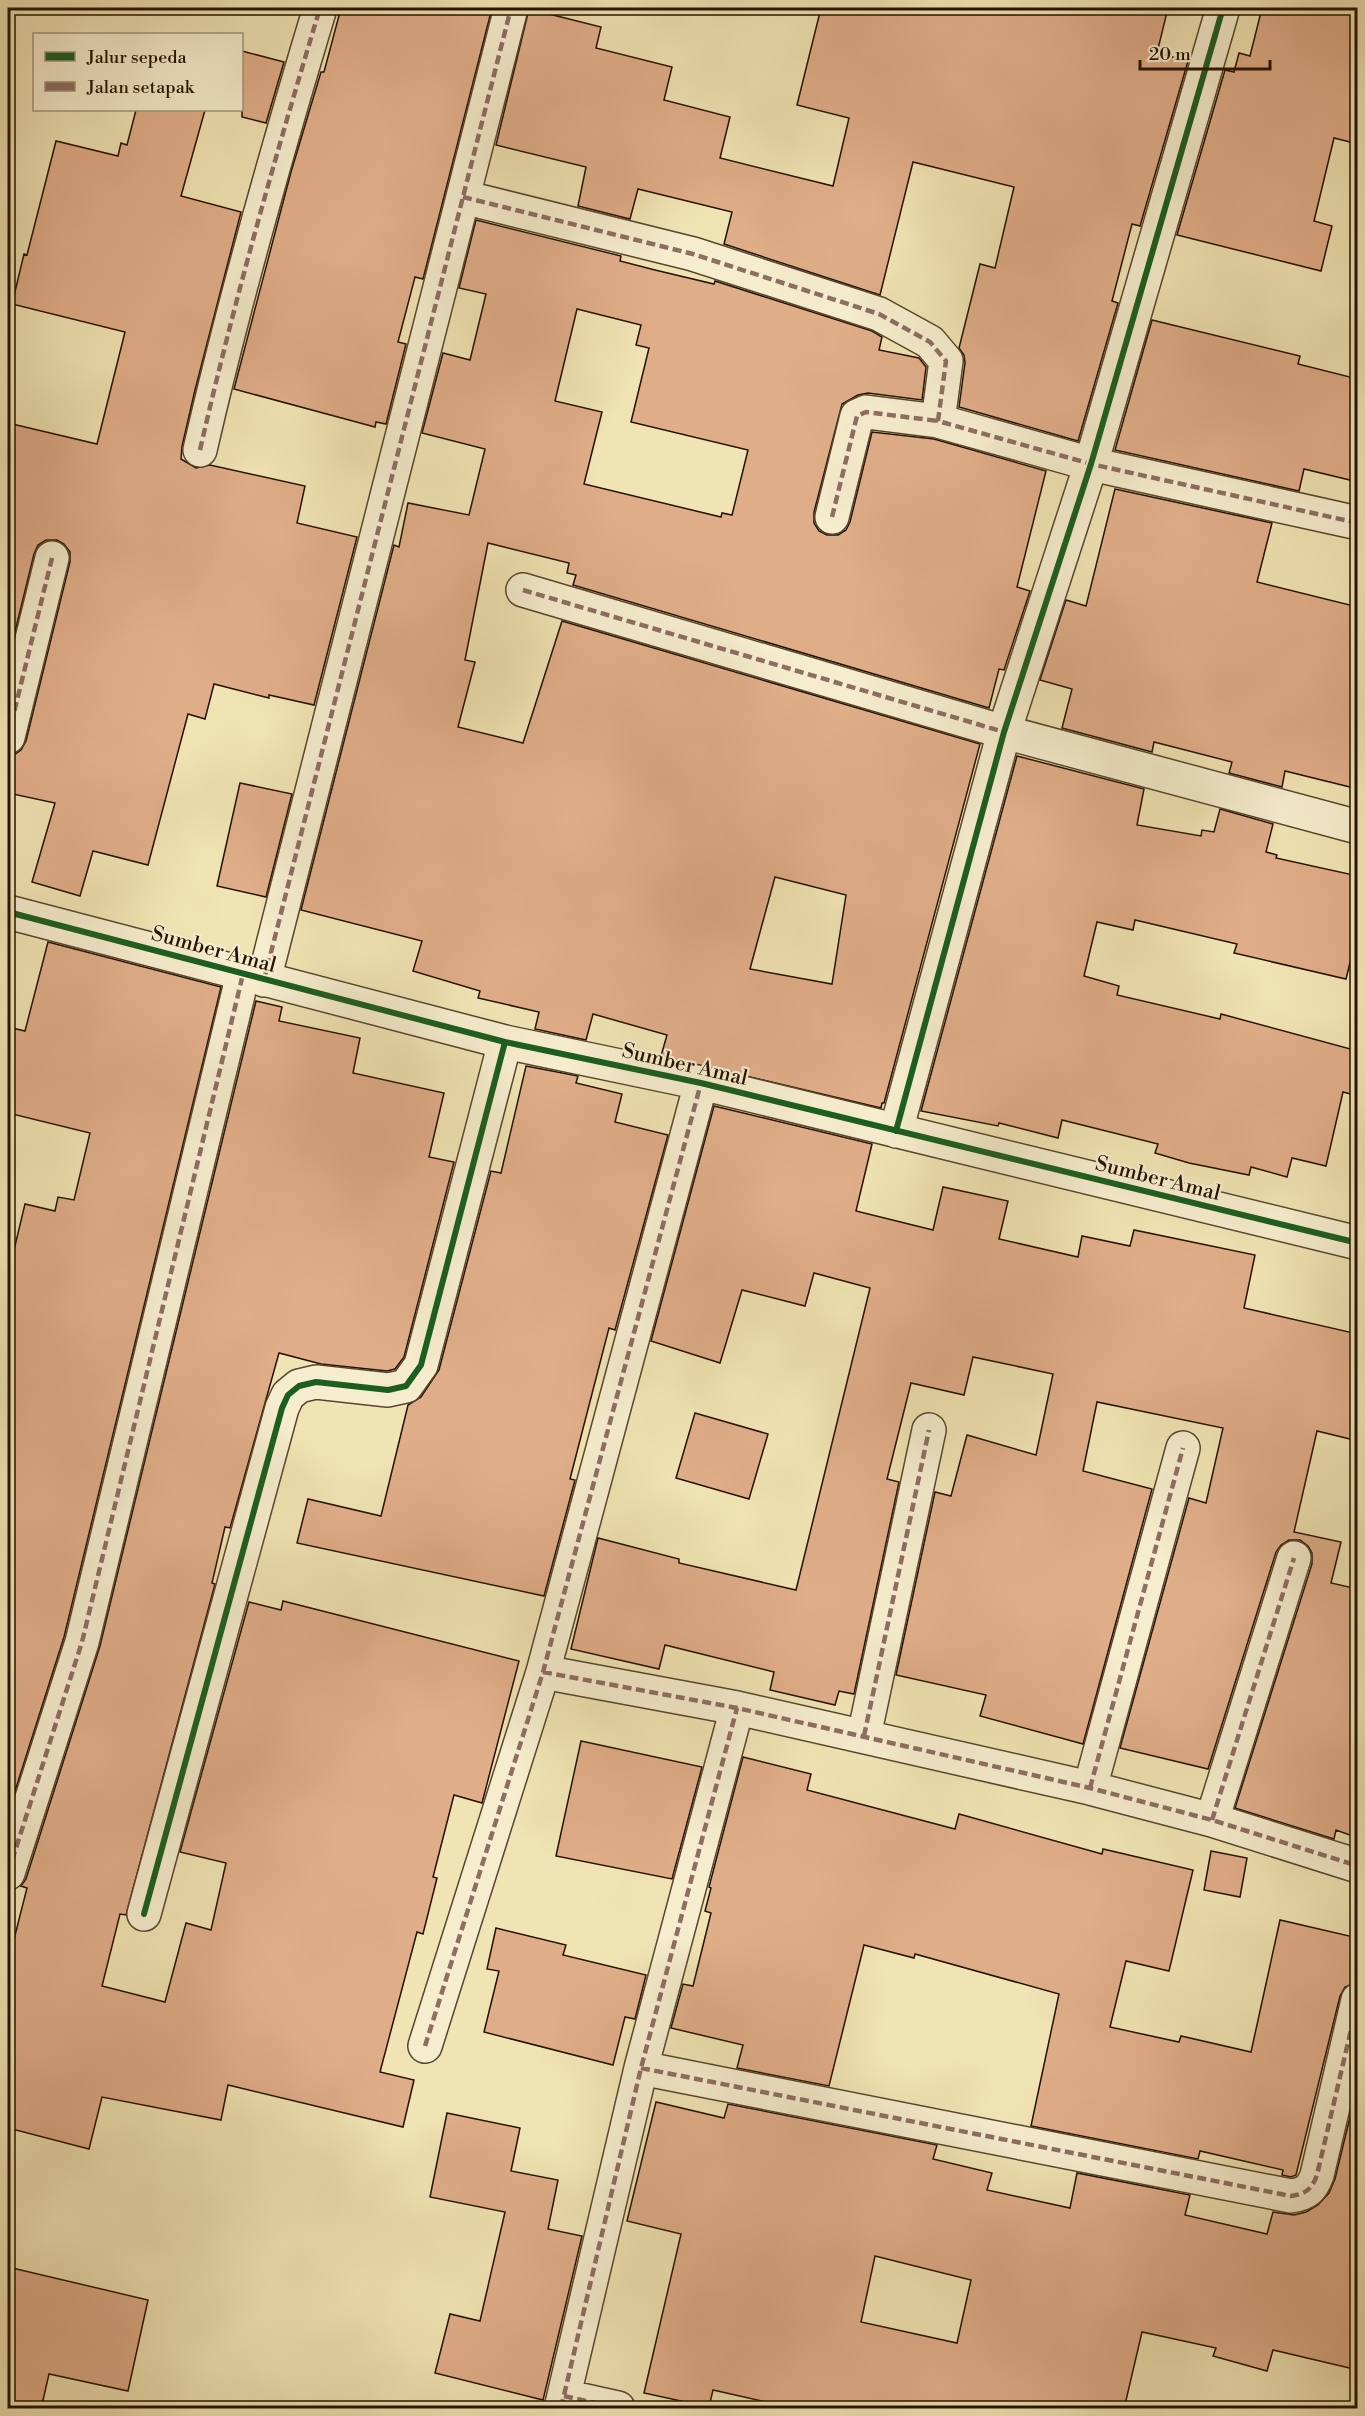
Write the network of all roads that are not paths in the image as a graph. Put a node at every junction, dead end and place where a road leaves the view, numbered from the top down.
1 (320, 8) edge
2 (511, 8) edge
3 (1223, 8) edge
4 (463, 197) junction
5 (938, 421) junction
6 (200, 450) dead end
7 (1091, 464) junction
8 (832, 517) dead end
9 (1358, 523) edge
10 (52, 558) dead end
11 (523, 590) dead end
12 (1004, 732) junction
13 (8, 737) edge
14 (1358, 827) edge
15 (8, 912) edge
16 (253, 977) junction
17 (506, 1042) junction
18 (701, 1083) junction
19 (896, 1131) junction
20 (1358, 1243) edge
21 (929, 1430) dead end
22 (1183, 1448) dead end
23 (1294, 1558) dead end
24 (543, 1672) junction
25 (737, 1708) junction
26 (864, 1736) junction
27 (1090, 1788) junction
28 (1212, 1820) junction
29 (1358, 1866) edge
30 (8, 1874) edge
31 (144, 1914) dead end
32 (1358, 2000) edge
33 (425, 2046) dead end
34 (641, 2068) junction
35 (562, 2402) edge
36 (618, 2409) edge

1 - 6 street
2 - 4 street
3 - 7 street
4 - 5 street
4 - 16 street
5 - 7 street
5 - 8 street
7 - 9 street
7 - 12 street
10 - 13 street
11 - 12 street
12 - 14 street
12 - 19 street
15 - 16 street, Sumber Amal
16 - 17 street, Sumber Amal
16 - 30 street
17 - 18 street, Sumber Amal
17 - 31 street
18 - 19 street, Sumber Amal
18 - 24 street
19 - 20 street, Sumber Amal
21 - 26 street
22 - 27 street
23 - 28 street
24 - 25 street
24 - 33 street
25 - 26 street
25 - 34 street
26 - 27 street
27 - 28 street
28 - 29 street
32 - 34 street
34 - 35 street
35 - 36 street

